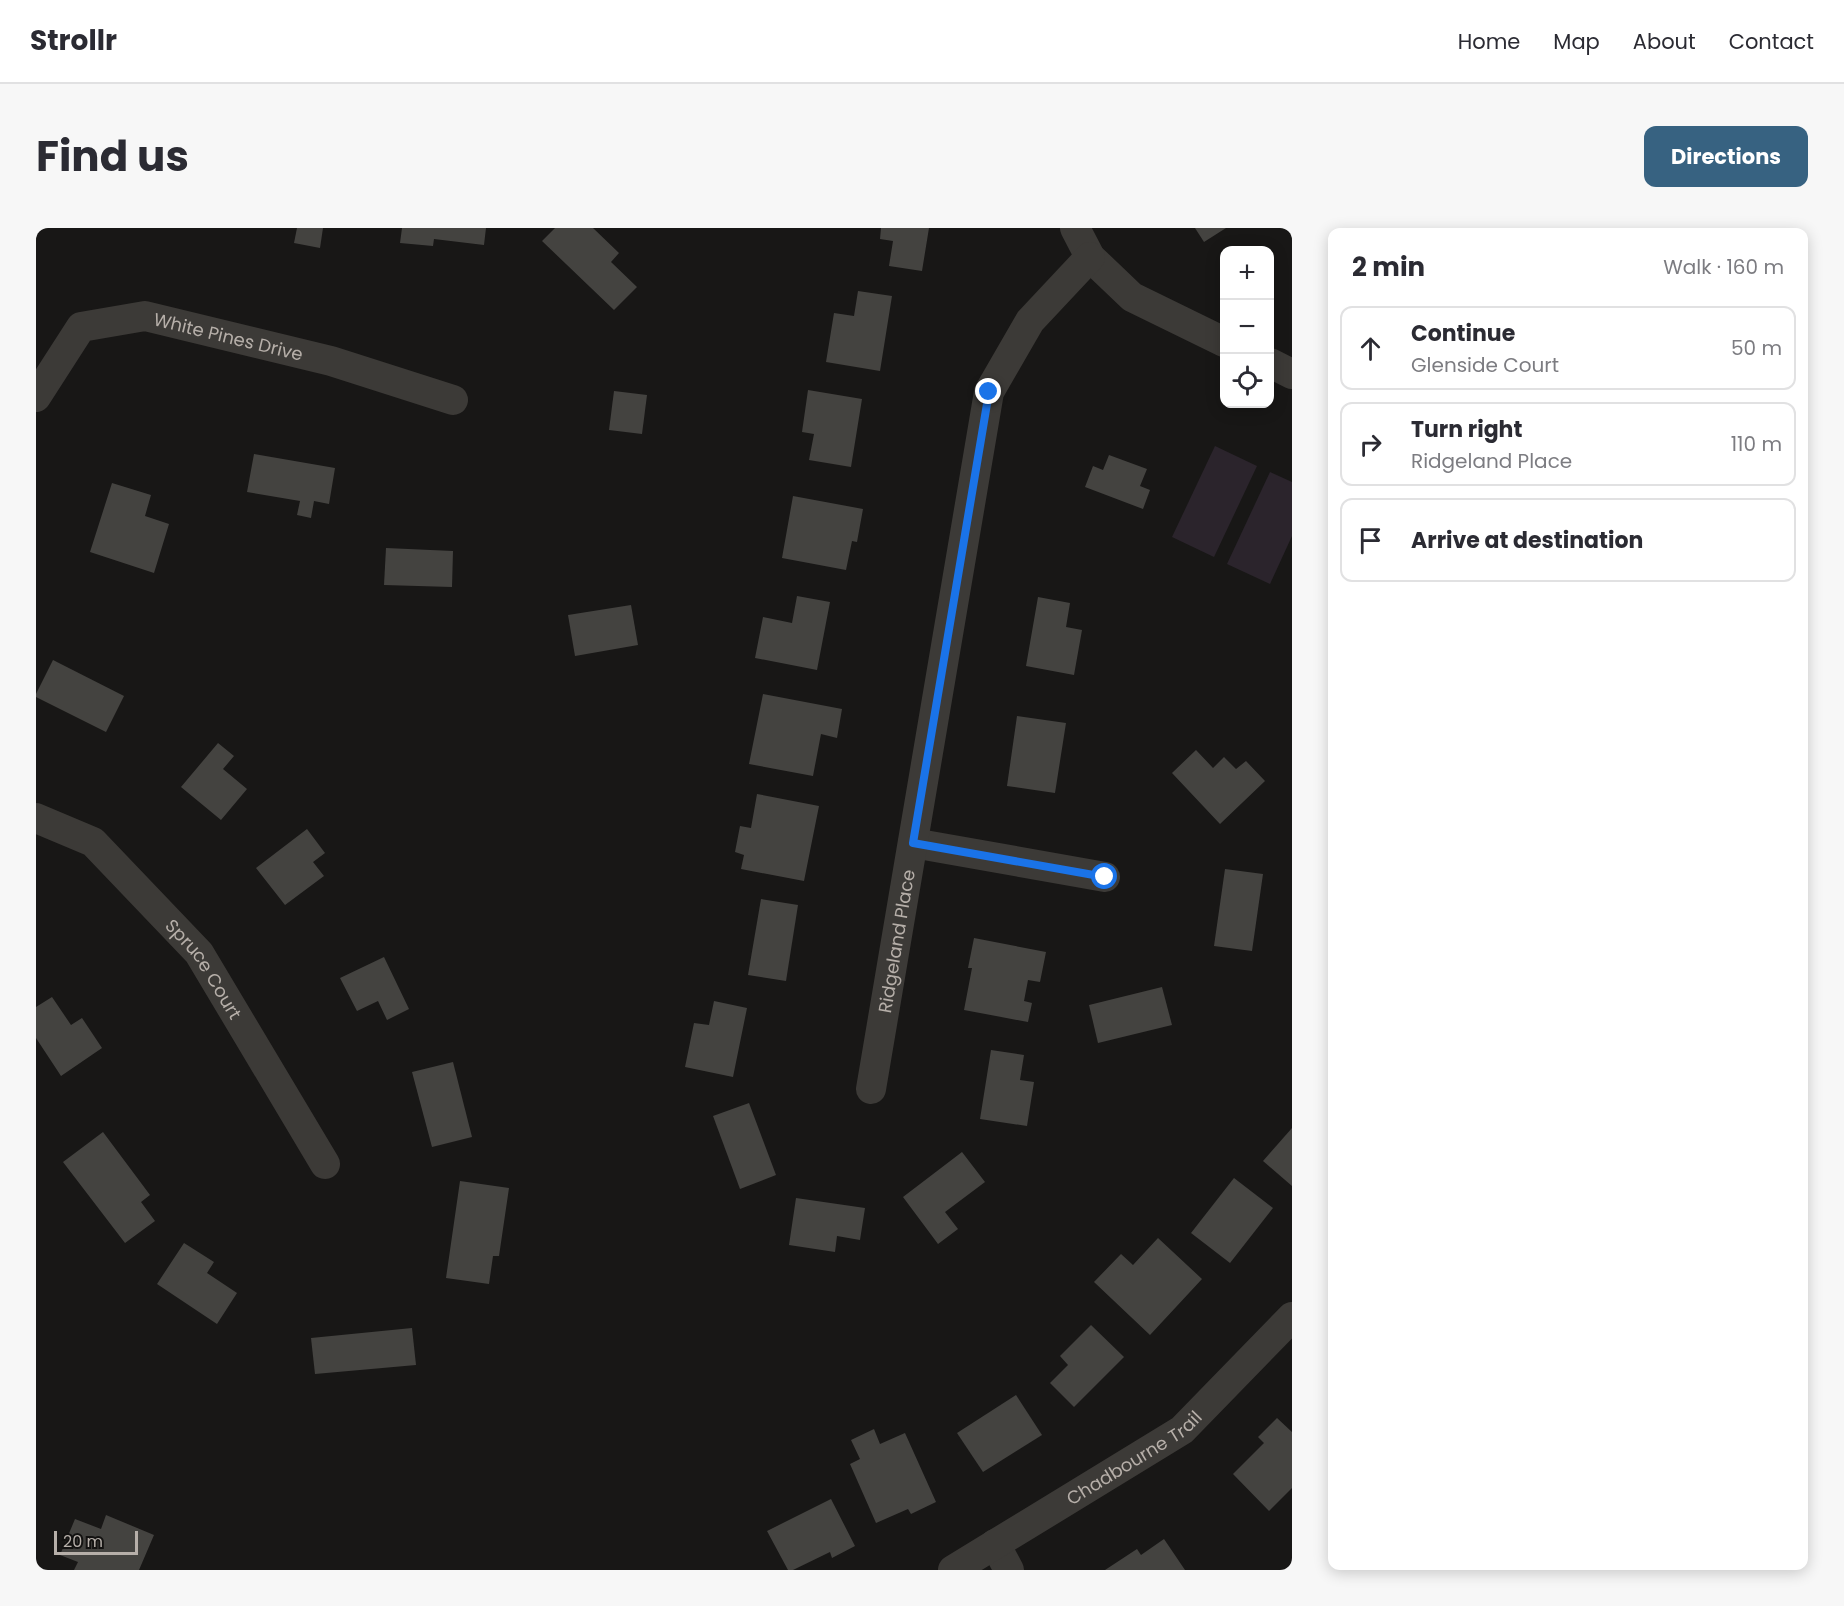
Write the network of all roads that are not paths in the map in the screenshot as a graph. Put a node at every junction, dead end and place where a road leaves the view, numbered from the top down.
1 (1075, 228) edge
2 (1090, 257) junction
3 (1220, 340) edge
4 (1274, 365) edge
5 (1292, 374) edge
6 (36, 397) edge
7 (453, 400) dead end
8 (36, 818) edge
9 (913, 843) junction
10 (1105, 877) dead end
11 (871, 1089) dead end
12 (325, 1164) dead end
13 (1292, 1317) edge
14 (995, 1544) junction
15 (953, 1570) edge
16 (1009, 1570) edge

1 - 2 street
2 - 3 street
2 - 9 street, Ridgeland Place
4 - 5 street
6 - 7 street, White Pines Drive
8 - 12 street, Spruce Court
9 - 10 street
9 - 11 street, Ridgeland Place
13 - 14 street, Chadbourne Trail
14 - 15 street, Chadbourne Trail
14 - 16 street

